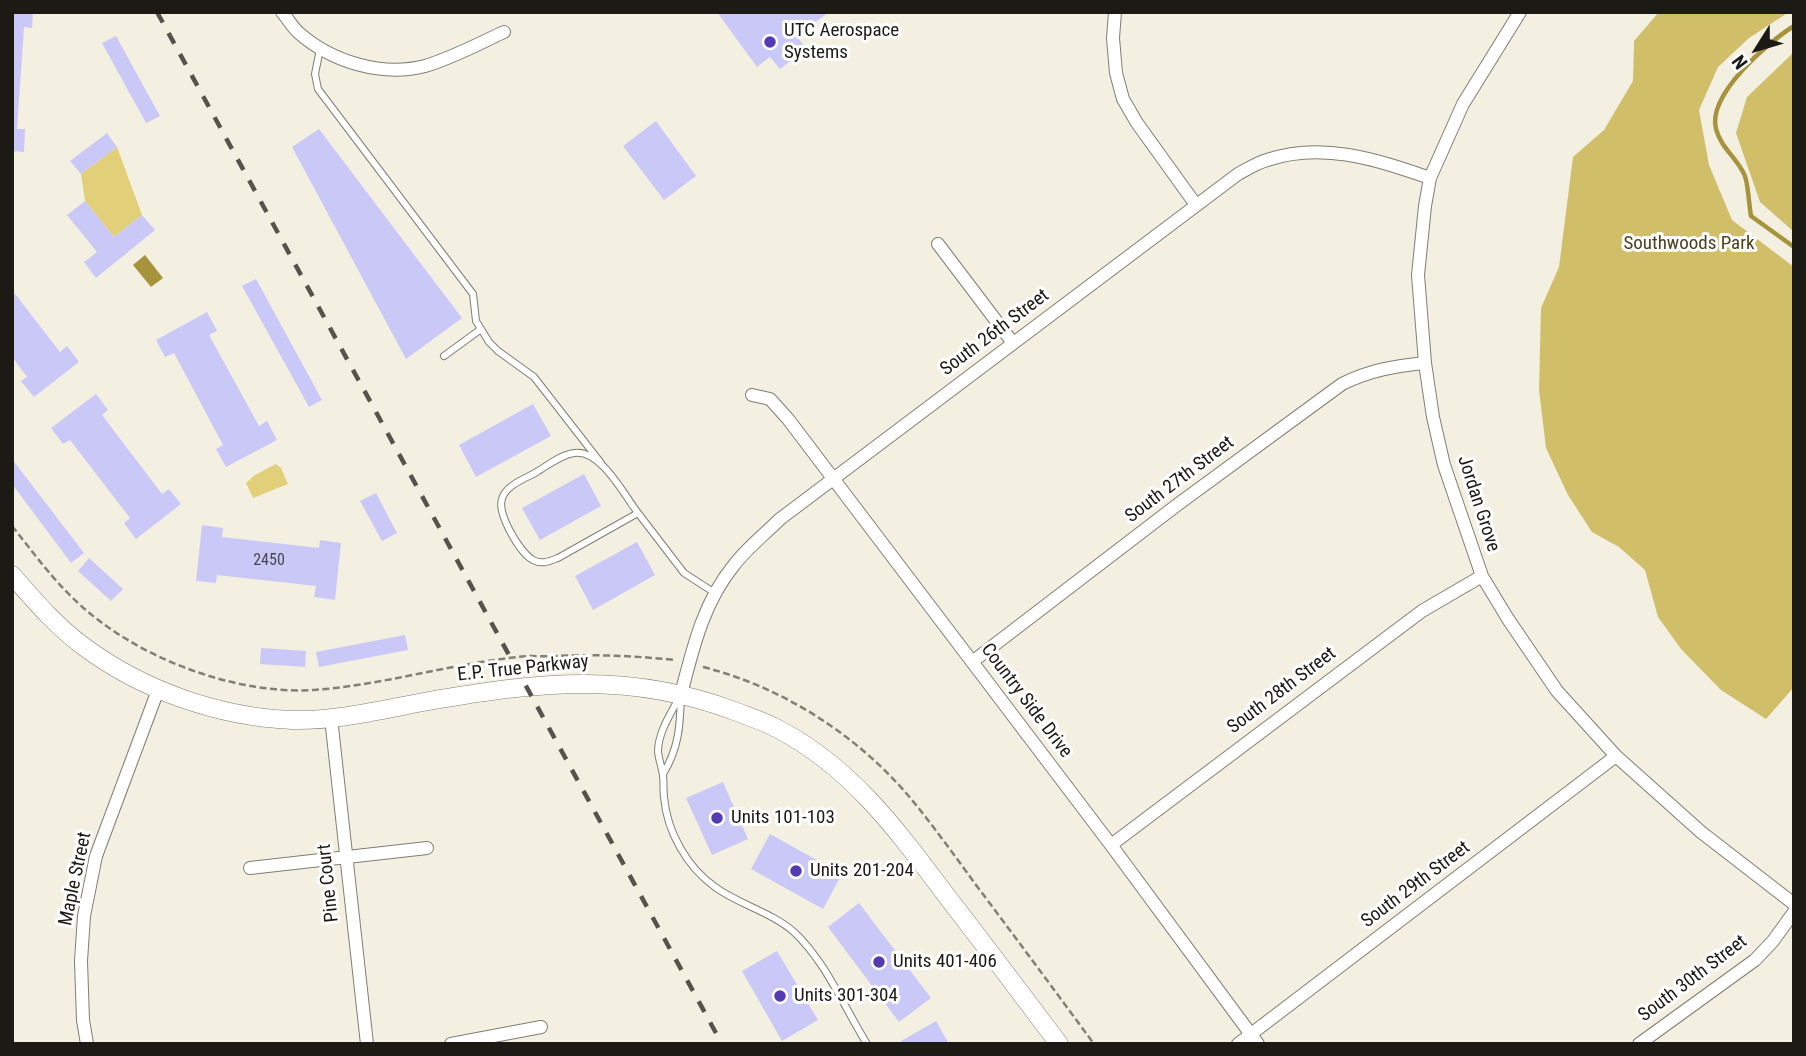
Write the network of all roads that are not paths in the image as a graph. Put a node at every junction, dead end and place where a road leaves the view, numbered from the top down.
1 (282, 12) edge
2 (1115, 12) edge
3 (1520, 12) edge
4 (504, 32) dead end
5 (321, 48) junction
6 (1430, 177) junction
7 (1196, 205) junction
8 (938, 244) dead end
9 (481, 329) junction
10 (1013, 343) junction
11 (444, 356) dead end
12 (1425, 363) junction
13 (752, 395) dead end
14 (601, 463) junction
15 (833, 480) junction
16 (638, 513) junction
17 (12, 576) edge
18 (1482, 576) junction
19 (715, 593) junction
20 (972, 662) junction
21 (158, 690) junction
22 (681, 694) junction
23 (331, 718) junction
24 (1616, 756) junction
25 (663, 774) junction
26 (1111, 845) junction
27 (427, 848) dead end
28 (345, 858) junction
29 (250, 868) dead end
30 (1794, 904) edge
31 (1794, 912) edge
32 (541, 1027) dead end
33 (1254, 1039) edge
34 (87, 1044) edge
35 (367, 1044) edge
36 (451, 1044) edge
37 (867, 1044) edge
38 (1059, 1044) edge
39 (1238, 1044) edge
40 (1639, 1044) edge

1 - 5 street
2 - 7 street
3 - 6 street, Jordan Grove
4 - 5 street
5 - 9 lane
6 - 7 street, South 26th Street
6 - 12 street, Jordan Grove
7 - 10 street, South 26th Street
8 - 10 street
9 - 11 lane
9 - 14 lane
10 - 15 street, South 26th Street
12 - 18 street, Jordan Grove
12 - 20 street, South 27th Street
13 - 15 street, Country Side Drive
14 - 16 lane
14 - 16 lane
15 - 19 street, South 26th Street
15 - 20 street, Country Side Drive
16 - 19 lane
17 - 21 main road, E.P. True Parkway
18 - 24 street, Jordan Grove
18 - 26 street, South 28th Street
19 - 22 street, South 26th Street
20 - 26 street, Country Side Drive
21 - 23 main road, E.P. True Parkway
21 - 34 street, Maple Street
22 - 23 main road, E.P. True Parkway
22 - 25 lane
22 - 25 lane
22 - 38 main road, E.P. True Parkway
23 - 28 street, Pine Court
24 - 30 street, Jordan Grove
24 - 33 street, South 29th Street
25 - 37 lane
26 - 33 street, Country Side Drive
27 - 28 street
28 - 29 street
28 - 35 street, Pine Court
31 - 40 street, South 30th Street
32 - 36 street
33 - 39 street, South 29th Street

